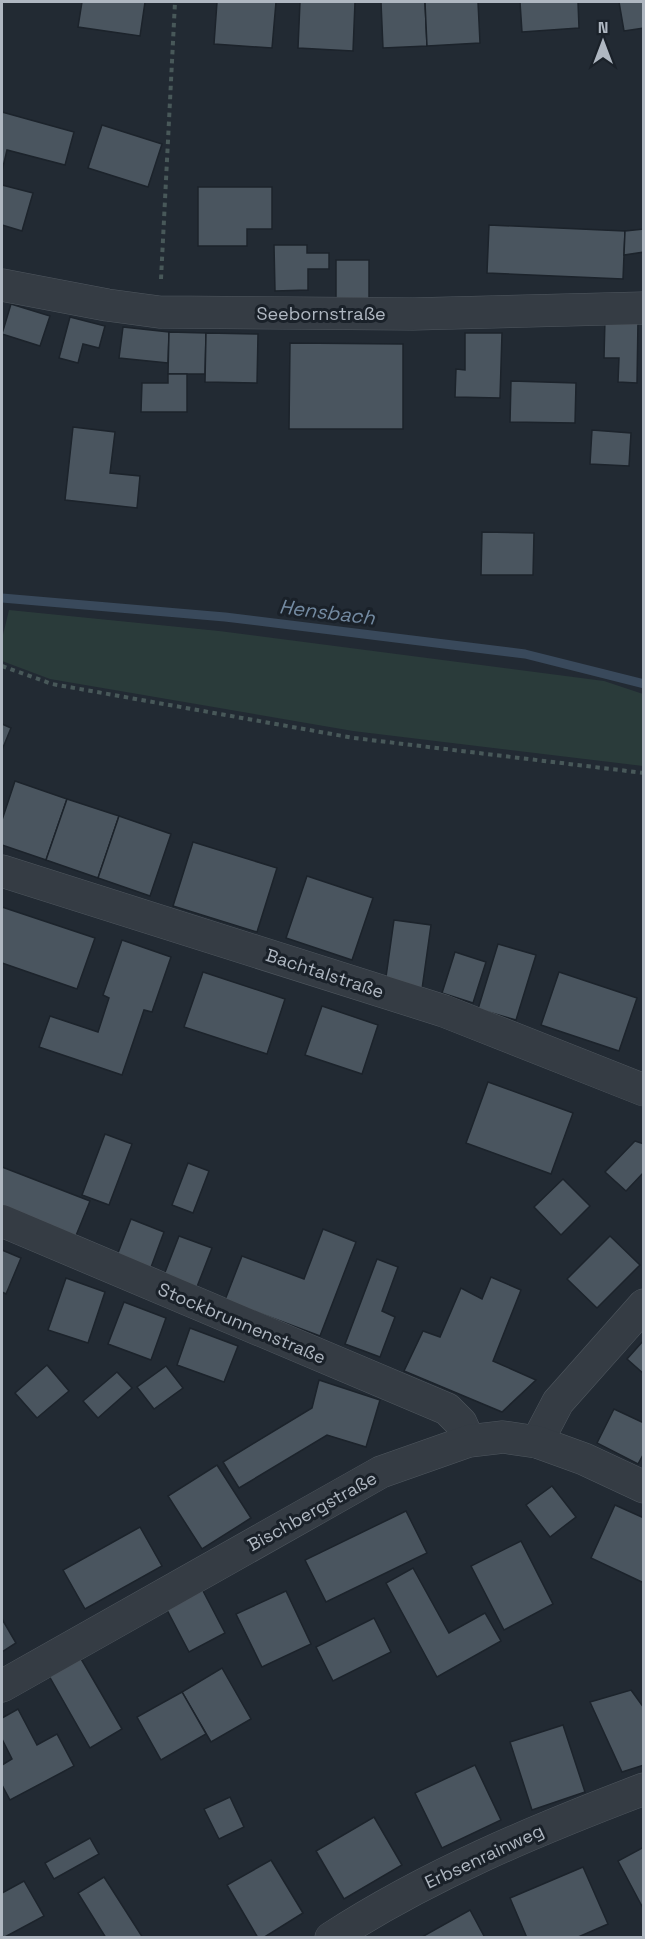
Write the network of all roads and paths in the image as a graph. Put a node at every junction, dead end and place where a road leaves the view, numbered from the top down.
1 (175, 2) edge
2 (2, 285) edge
3 (644, 308) edge
4 (159, 312) junction
5 (2, 666) edge
6 (644, 773) edge
7 (2, 871) edge
8 (644, 1090) edge
9 (2, 1221) edge
10 (644, 1305) edge
11 (470, 1441) junction
12 (537, 1442) junction
13 (644, 1487) edge
14 (2, 1686) edge
15 (644, 1789) edge
16 (331, 1938) edge

1 - 4 path
2 - 4 street, Seebornstraße
3 - 4 street, Seebornstraße
5 - 6 path
7 - 8 street, Bachtalstraße
9 - 11 street, Stockbrunnenstraße
10 - 12 street
11 - 12 street, Bischbergstraße
11 - 14 street, Bischbergstraße
12 - 13 street, Bischbergstraße
15 - 16 street, Erbsenrainweg

